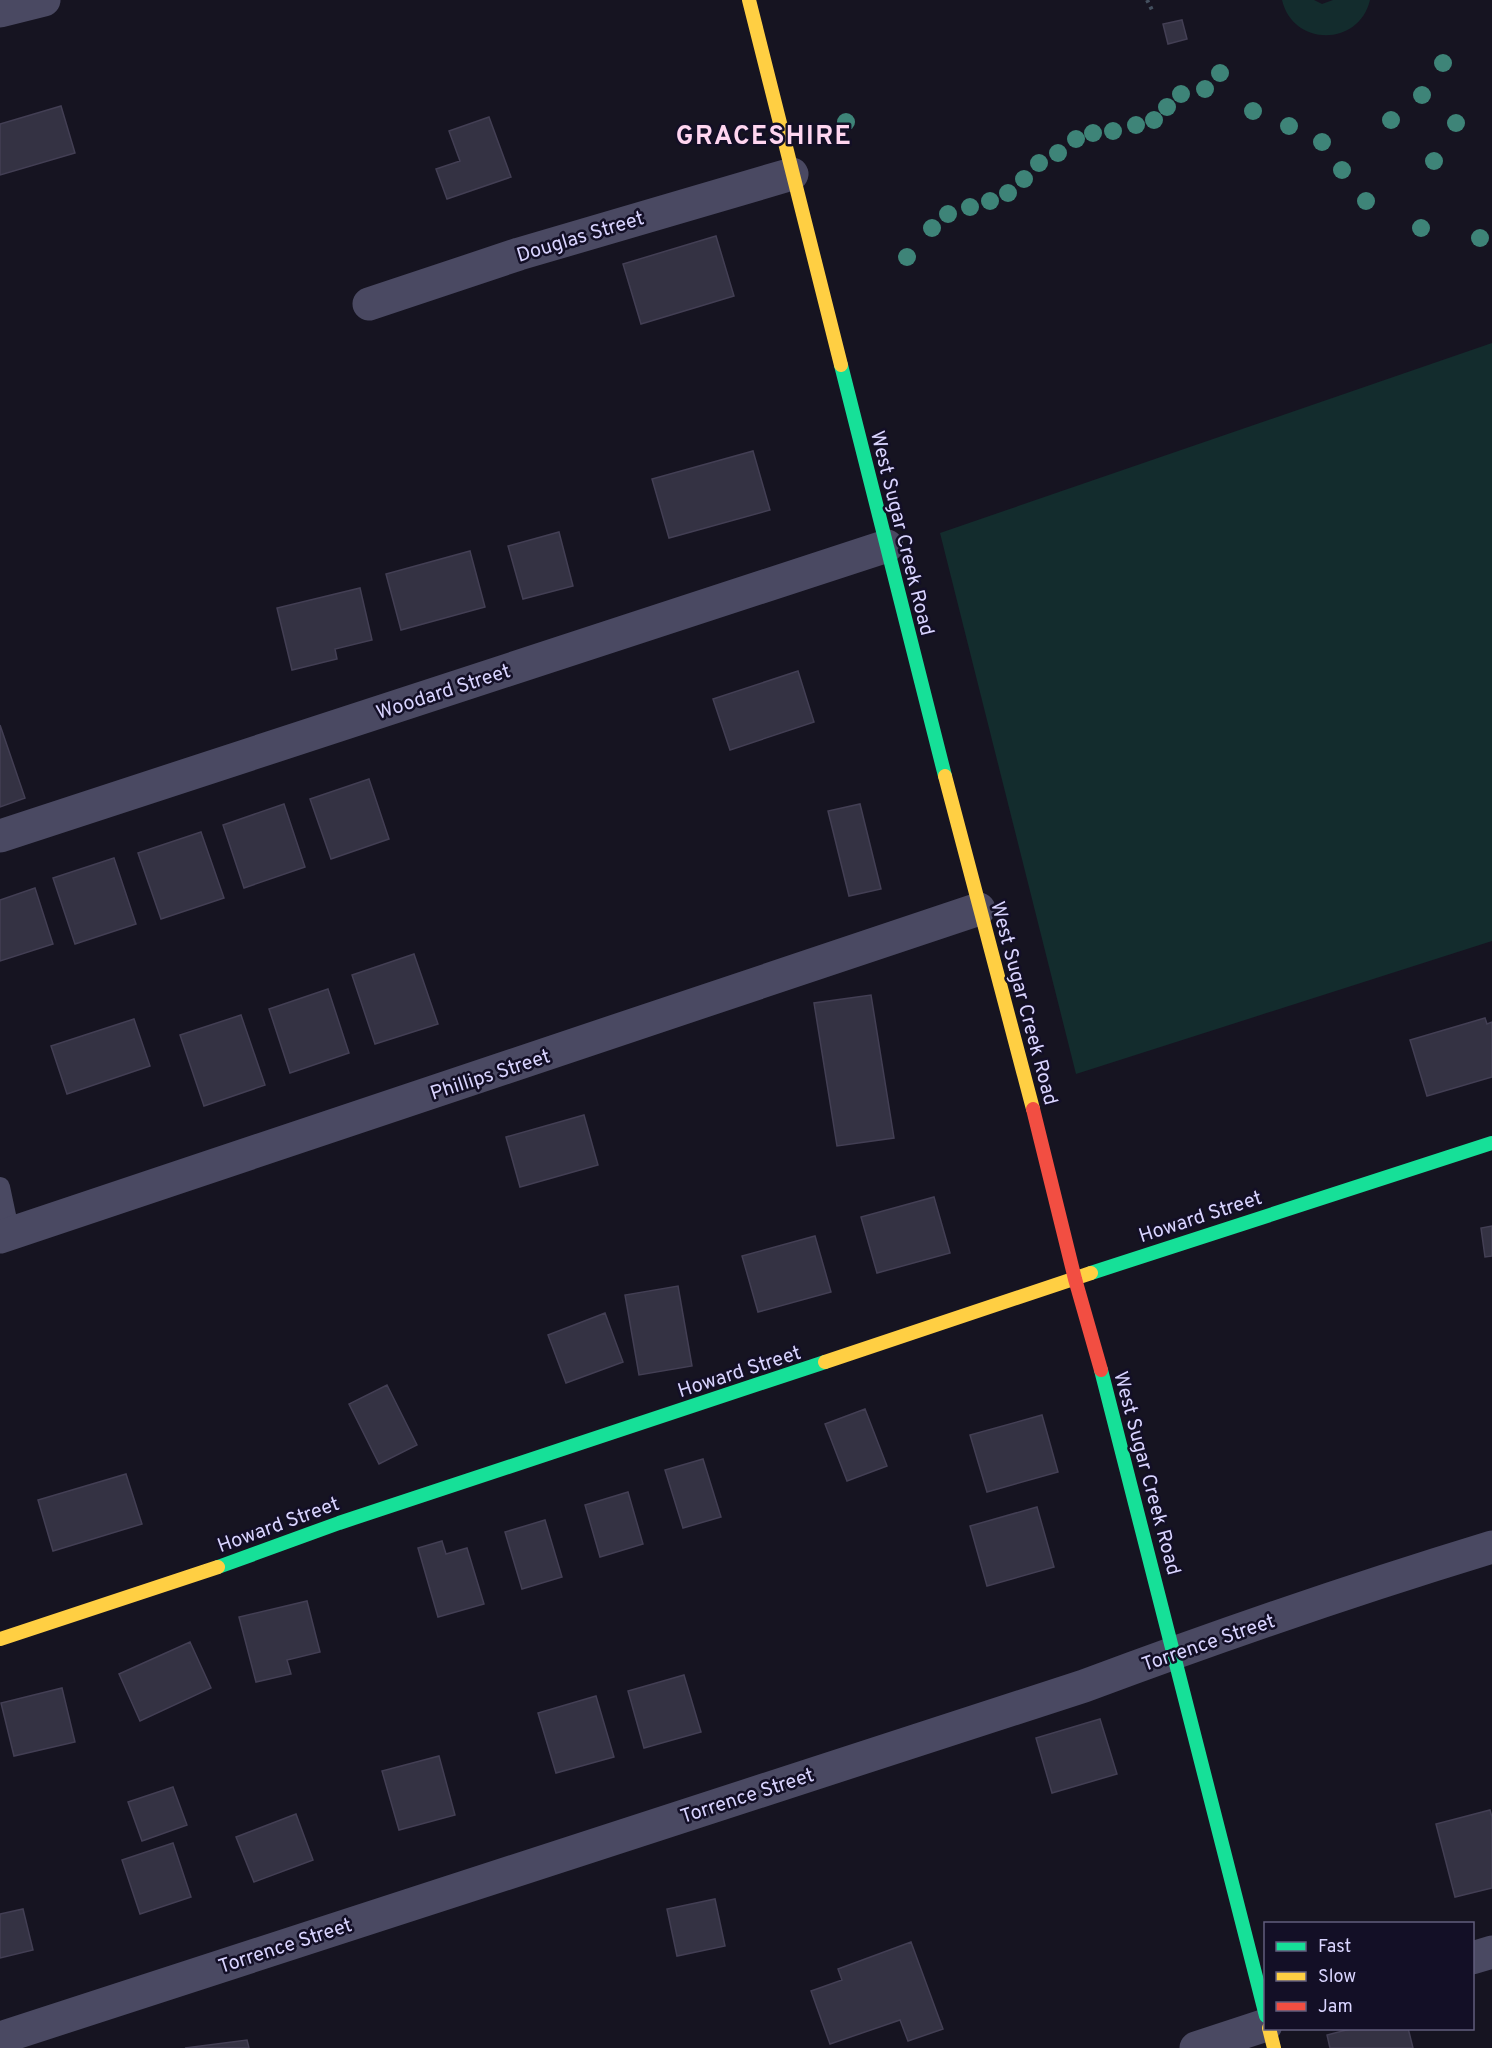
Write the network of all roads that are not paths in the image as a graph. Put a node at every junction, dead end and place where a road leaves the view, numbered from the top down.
1 (45, 0) edge
2 (749, 0) edge
3 (0, 11) edge
4 (792, 174) junction
5 (369, 304) dead end
6 (886, 546) junction
7 (0, 836) edge
8 (979, 909) junction
9 (1492, 1143) edge
10 (0, 1187) edge
11 (5, 1236) edge
12 (1075, 1279) junction
13 (1492, 1547) edge
14 (0, 1639) edge
15 (1175, 1652) junction
16 (1492, 1952) edge
17 (1474, 1958) edge
18 (1264, 2008) edge
19 (1264, 2026) edge
20 (1270, 2030) edge
21 (0, 2038) edge
22 (1196, 2048) edge
23 (1274, 2048) edge

1 - 3 street
2 - 4 main road, West Sugar Creek Road
4 - 5 street, Douglas Street
4 - 6 main road, West Sugar Creek Road
6 - 7 street, Woodard Street
6 - 8 main road, West Sugar Creek Road
8 - 11 street, Phillips Street
8 - 12 main road, West Sugar Creek Road
9 - 12 main road, Howard Street
10 - 11 lane
12 - 14 main road, Howard Street
12 - 15 main road, West Sugar Creek Road
13 - 15 street, Torrence Street
15 - 18 main road, West Sugar Creek Road
15 - 21 street, Torrence Street
16 - 17 street
19 - 22 street
20 - 23 main road

